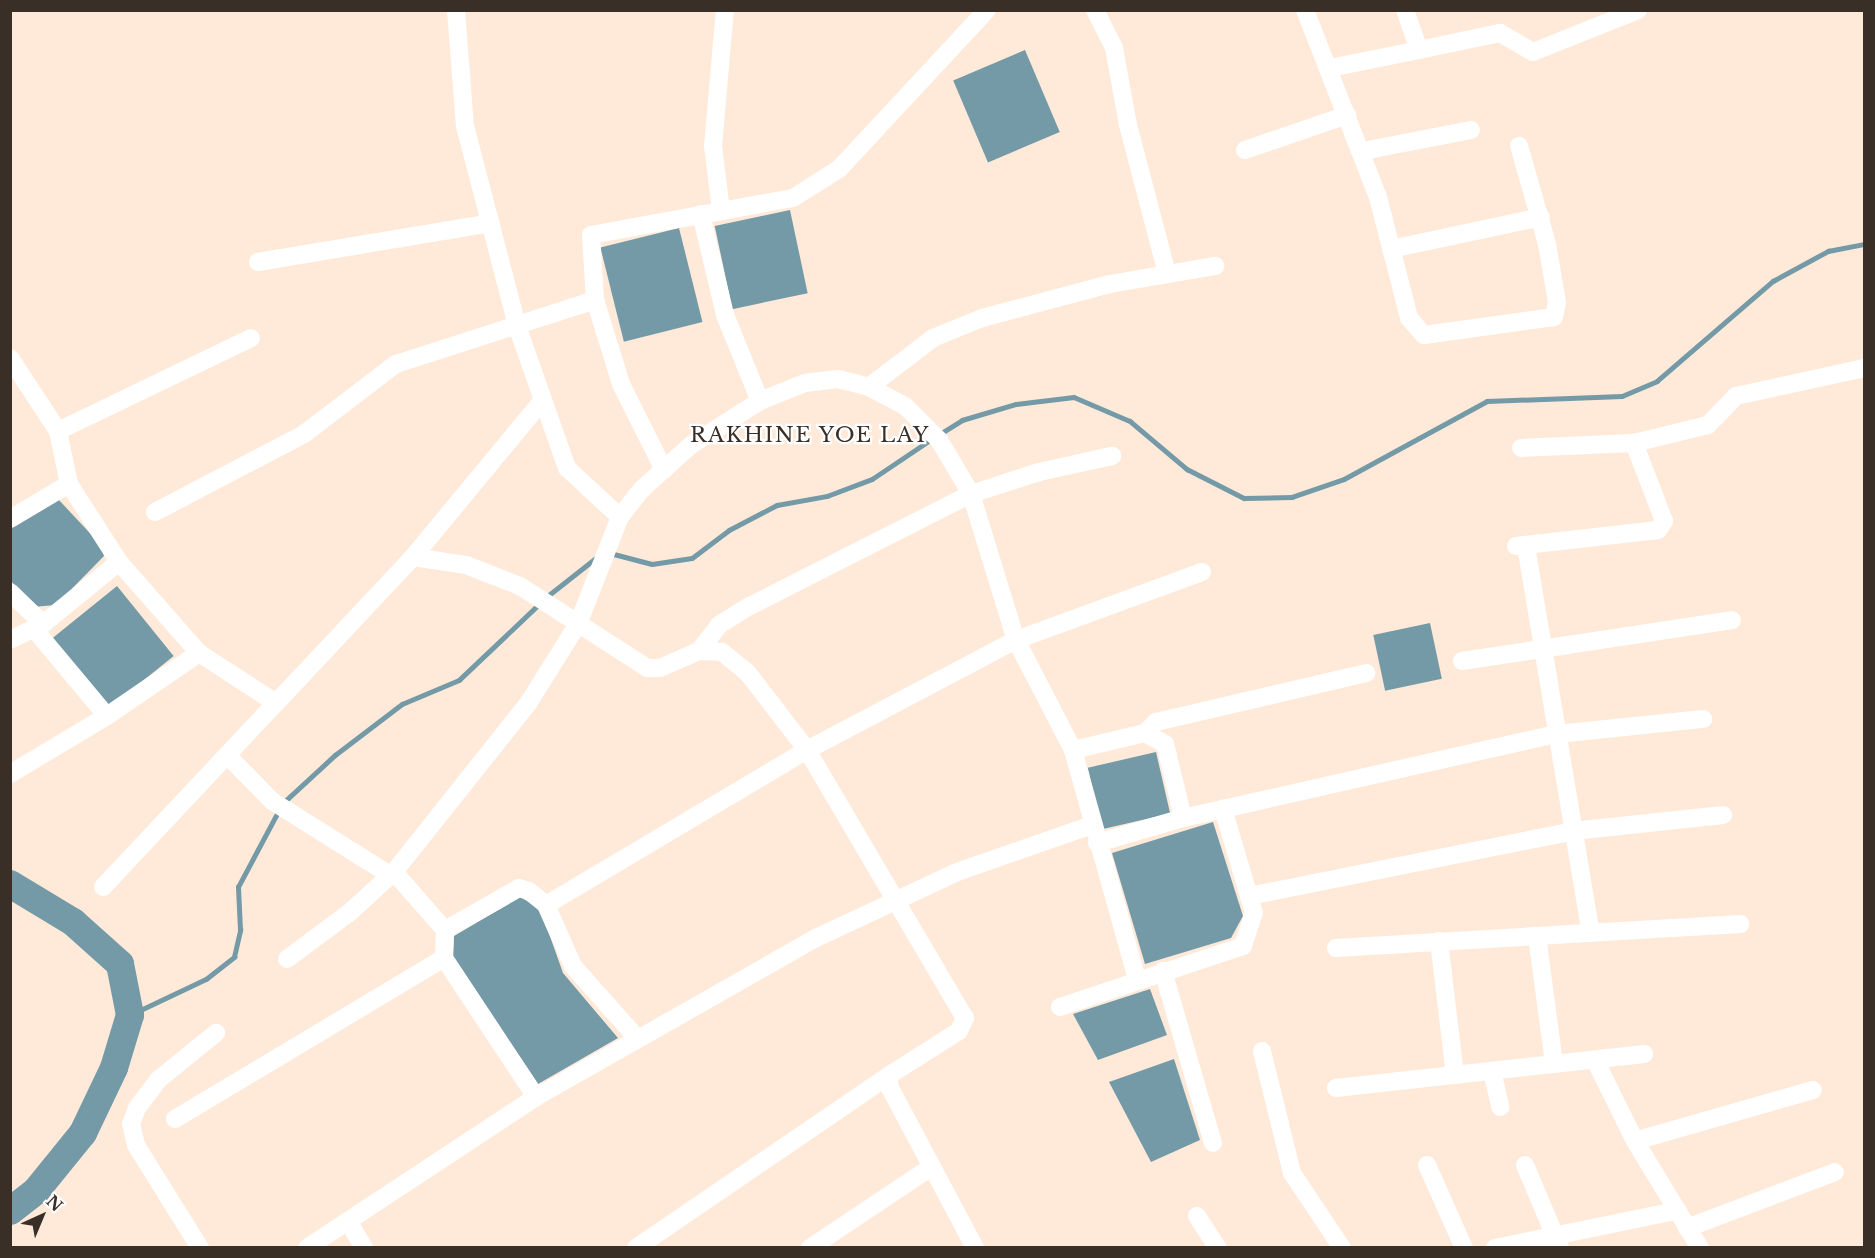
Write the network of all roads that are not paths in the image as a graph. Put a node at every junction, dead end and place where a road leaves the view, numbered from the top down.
1 (456, 10) edge
2 (724, 10) edge
3 (987, 10) edge
4 (1095, 10) edge
5 (1305, 10) edge
6 (1405, 10) edge
7 (1638, 10) edge
8 (1419, 50) junction
9 (1330, 68) junction
10 (1347, 116) junction
11 (1471, 130) dead end
12 (1519, 147) dead end
13 (1245, 150) dead end
14 (1363, 152) junction
15 (721, 211) junction
16 (700, 214) junction
17 (1541, 217) junction
18 (491, 223) junction
19 (1390, 249) junction
20 (258, 262) dead end
21 (1215, 266) dead end
22 (1167, 274) junction
23 (595, 300) junction
24 (517, 326) junction
25 (250, 338) dead end
26 (12, 364) edge
27 (1864, 368) edge
28 (869, 387) junction
29 (543, 400) junction
30 (760, 401) junction
31 (57, 431) junction
32 (1634, 443) junction
33 (1521, 448) dead end
34 (1112, 456) dead end
35 (664, 470) junction
36 (69, 484) junction
37 (971, 494) junction
38 (155, 512) dead end
39 (620, 517) junction
40 (10, 519) edge
41 (413, 557) junction
42 (119, 562) junction
43 (1202, 572) dead end
44 (10, 592) edge
45 (1732, 620) dead end
46 (578, 624) junction
47 (39, 627) junction
48 (10, 640) edge
49 (1016, 640) junction
50 (1543, 647) junction
51 (699, 651) junction
52 (199, 653) junction
53 (1462, 661) dead end
54 (1366, 673) dead end
55 (276, 702) junction
56 (107, 716) junction
57 (1703, 719) dead end
58 (1145, 733) junction
59 (1557, 734) junction
60 (807, 750) junction
61 (1073, 750) junction
62 (227, 755) junction
63 (10, 774) edge
64 (1224, 809) junction
65 (1723, 814) dead end
66 (1183, 818) junction
67 (1092, 825) junction
68 (1573, 831) junction
69 (1097, 843) junction
70 (392, 874) junction
71 (103, 887) dead end
72 (1249, 896) junction
73 (896, 897) junction
74 (546, 905) junction
75 (1740, 924) dead end
76 (445, 930) junction
77 (1590, 933) junction
78 (1537, 936) junction
79 (1439, 941) junction
80 (1336, 948) dead end
81 (444, 958) junction
82 (287, 959) dead end
83 (1163, 971) junction
84 (1137, 980) junction
85 (1060, 1007) dead end
86 (216, 1033) dead end
87 (637, 1038) junction
88 (1262, 1051) dead end
89 (1644, 1054) dead end
90 (1595, 1060) junction
91 (1554, 1064) junction
92 (1492, 1071) junction
93 (1455, 1075) junction
94 (888, 1076) junction
95 (1336, 1088) dead end
96 (1814, 1090) dead end
97 (536, 1096) junction
98 (1500, 1107) dead end
99 (175, 1119) dead end
100 (1635, 1141) junction
101 (1213, 1143) dead end
102 (1427, 1165) dead end
103 (1525, 1165) dead end
104 (930, 1168) junction
105 (1835, 1172) dead end
106 (1675, 1211) junction
107 (1197, 1216) dead end
108 (348, 1221) junction
109 (1687, 1228) junction
110 (1556, 1242) edge
111 (970, 1245) edge
112 (200, 1248) edge
113 (307, 1248) edge
114 (364, 1248) edge
115 (636, 1248) edge
116 (810, 1248) edge
117 (1218, 1248) edge
118 (1342, 1248) edge
119 (1464, 1248) edge
120 (1495, 1248) edge
121 (1700, 1248) edge

1 - 18 street
2 - 15 street
3 - 15 street
4 - 22 street
5 - 9 street
6 - 8 street
7 - 8 street
8 - 9 street
9 - 10 street
10 - 13 street
10 - 14 street
11 - 14 street
12 - 17 street
14 - 19 street
15 - 16 street
16 - 23 street
16 - 30 street
17 - 19 street
17 - 19 street
18 - 20 street
18 - 24 street
21 - 22 street
22 - 28 street
23 - 24 street
23 - 35 street
24 - 29 street
24 - 38 street
25 - 31 street
26 - 31 street
27 - 32 street
28 - 30 street
28 - 37 street
29 - 39 street
29 - 41 street
30 - 35 street
31 - 36 street
32 - 33 street
32 - 50 street
34 - 37 street
35 - 39 street
36 - 40 street
36 - 42 street
37 - 49 street
37 - 51 street
39 - 46 street
41 - 46 street
41 - 55 street
42 - 47 street
42 - 52 street
43 - 49 street
44 - 47 street
45 - 50 street
46 - 51 street
46 - 70 street
47 - 48 street
47 - 56 street
49 - 60 street
49 - 61 street
50 - 53 street
50 - 59 street
51 - 60 street
52 - 55 street
52 - 56 street
54 - 58 street
55 - 62 street
56 - 63 street
57 - 59 street
58 - 61 street
58 - 66 street
59 - 64 street
59 - 68 street
60 - 73 street
60 - 74 street
61 - 67 street
62 - 70 street
62 - 71 street
64 - 66 street
64 - 72 street
65 - 68 street
66 - 69 street
67 - 69 street
67 - 73 street
68 - 72 street
68 - 77 street
69 - 84 street
70 - 76 street
70 - 82 street
72 - 83 street
73 - 87 street
73 - 94 street
74 - 76 street
74 - 87 street
75 - 77 street
76 - 81 street
77 - 78 street
78 - 79 street
78 - 91 street
79 - 80 street
79 - 93 street
81 - 97 street
81 - 99 street
83 - 84 street
83 - 101 street
84 - 85 street
86 - 112 street
87 - 97 street
88 - 118 street
89 - 90 street
90 - 91 street
90 - 100 street
91 - 92 street
92 - 93 street
92 - 98 street
93 - 95 street
94 - 104 street
94 - 115 street
96 - 100 street
97 - 108 street
100 - 106 street
102 - 119 street
103 - 110 street
104 - 111 street
104 - 116 street
105 - 109 street
106 - 109 street
106 - 110 street
107 - 117 street
108 - 113 street
108 - 114 street
109 - 121 street
110 - 120 street

